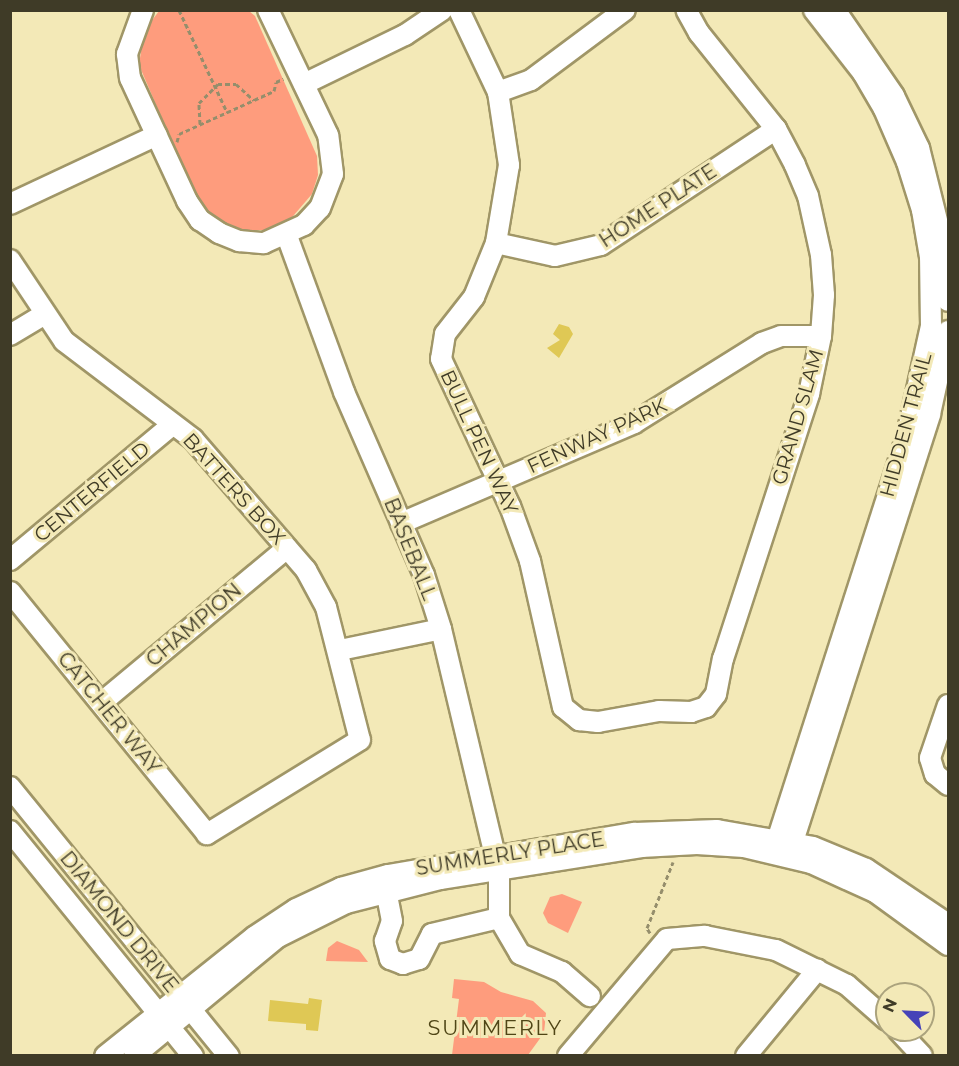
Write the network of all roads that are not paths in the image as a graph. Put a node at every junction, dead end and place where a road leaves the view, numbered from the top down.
1 (143, 10) edge
2 (268, 10) edge
3 (442, 10) edge
4 (459, 10) edge
5 (625, 10) edge
6 (686, 10) edge
7 (814, 10) edge
8 (835, 10) edge
9 (301, 77) junction
10 (498, 92) junction
11 (776, 129) junction
12 (160, 143) junction
13 (10, 204) edge
14 (287, 236) junction
15 (496, 243) junction
16 (10, 260) edge
17 (948, 301) edge
18 (45, 314) junction
19 (943, 328) edge
20 (10, 335) edge
21 (821, 336) junction
22 (173, 424) junction
23 (498, 481) junction
24 (401, 523) junction
25 (287, 548) junction
26 (10, 560) edge
27 (10, 592) edge
28 (441, 629) junction
29 (340, 650) junction
30 (100, 703) junction
31 (948, 705) edge
32 (706, 707) joint
33 (948, 785) edge
34 (10, 787) edge
35 (10, 831) edge
36 (207, 834) joint
37 (782, 848) junction
38 (497, 865) junction
39 (386, 891) junction
40 (499, 918) junction
41 (948, 924) edge
42 (948, 945) edge
43 (817, 970) junction
44 (590, 996) dead end
45 (185, 1002) junction
46 (875, 1010) edge
47 (165, 1020) junction
48 (909, 1042) edge
49 (105, 1056) edge
50 (134, 1056) edge
51 (193, 1056) edge
52 (229, 1056) edge
53 (568, 1056) edge
54 (746, 1056) edge
55 (922, 1056) edge

1 - 12 street
2 - 9 street
3 - 9 street
4 - 10 street, BULL PEN WAY
5 - 10 street
6 - 11 street, GRAND SLAM
7 - 19 street, HIDDEN TRAIL
8 - 17 street
9 - 14 street
10 - 15 street, BULL PEN WAY
11 - 15 street, HOME PLATE
11 - 21 street, GRAND SLAM
12 - 13 street
12 - 14 street
14 - 24 street, BASEBALL
15 - 23 street, BULL PEN WAY
16 - 18 street, BATTERS BOX
18 - 20 street
18 - 22 street, BATTERS BOX
19 - 37 street, HIDDEN TRAIL
21 - 23 street, FENWAY PARK
21 - 32 street, GRAND SLAM
22 - 25 street, BATTERS BOX
22 - 26 street, CENTERFIELD
23 - 24 street, FENWAY PARK
23 - 32 street, BULL PEN WAY
24 - 28 street, BASEBALL
25 - 29 street, BATTERS BOX
25 - 30 street, CHAMPION
27 - 30 street, CATCHER WAY
28 - 29 street
28 - 38 street, BASEBALL
29 - 36 street, BATTERS BOX
30 - 36 street, CATCHER WAY
31 - 33 street
34 - 45 street, DIAMOND DRIVE
35 - 47 street, DIAMOND DRIVE
37 - 38 street, SUMMERLY PLACE
37 - 38 street, SUMMERLY PLACE
37 - 41 street, SUMMERLY PLACE
37 - 42 street, SUMMERLY PLACE
38 - 39 street, SUMMERLY PLACE
38 - 40 street, BASEBALL
38 - 45 street, SUMMERLY PLACE
39 - 40 street
39 - 45 street, SUMMERLY PLACE
40 - 44 street
43 - 46 street
43 - 53 street
43 - 54 street
45 - 47 street, SUMMERLY PLACE
45 - 52 street, DIAMOND DRIVE
47 - 49 street, SUMMERLY PLACE
47 - 50 street, SUMMERLY PLACE
47 - 51 street, DIAMOND DRIVE
48 - 55 street

